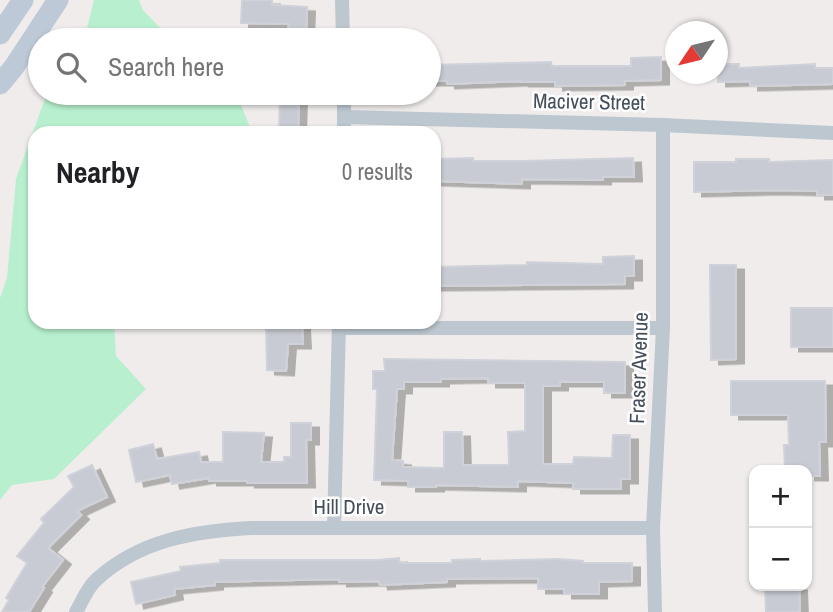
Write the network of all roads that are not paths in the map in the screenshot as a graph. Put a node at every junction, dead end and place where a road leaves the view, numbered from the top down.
1 (23, 0) edge
2 (58, 0) edge
3 (342, 0) edge
4 (40, 28) edge
5 (343, 28) edge
6 (0, 34) edge
7 (28, 47) edge
8 (0, 84) edge
9 (344, 105) edge
10 (345, 117) junction
11 (663, 125) junction
12 (344, 126) edge
13 (833, 133) edge
14 (441, 326) edge
15 (663, 328) junction
16 (339, 329) edge
17 (334, 528) junction
18 (653, 528) junction
19 (76, 612) edge
20 (655, 612) edge

1 - 6 main road
2 - 4 main road
3 - 5 street
7 - 8 main road
9 - 10 street
10 - 11 street, Maciver Street
10 - 12 street
11 - 13 street, Maciver Street
11 - 15 street, Fraser Avenue
14 - 15 street
15 - 18 street, Fraser Avenue
16 - 17 street
17 - 18 street, Hill Drive
17 - 19 street, Hill Drive
18 - 20 street, Fraser Avenue

